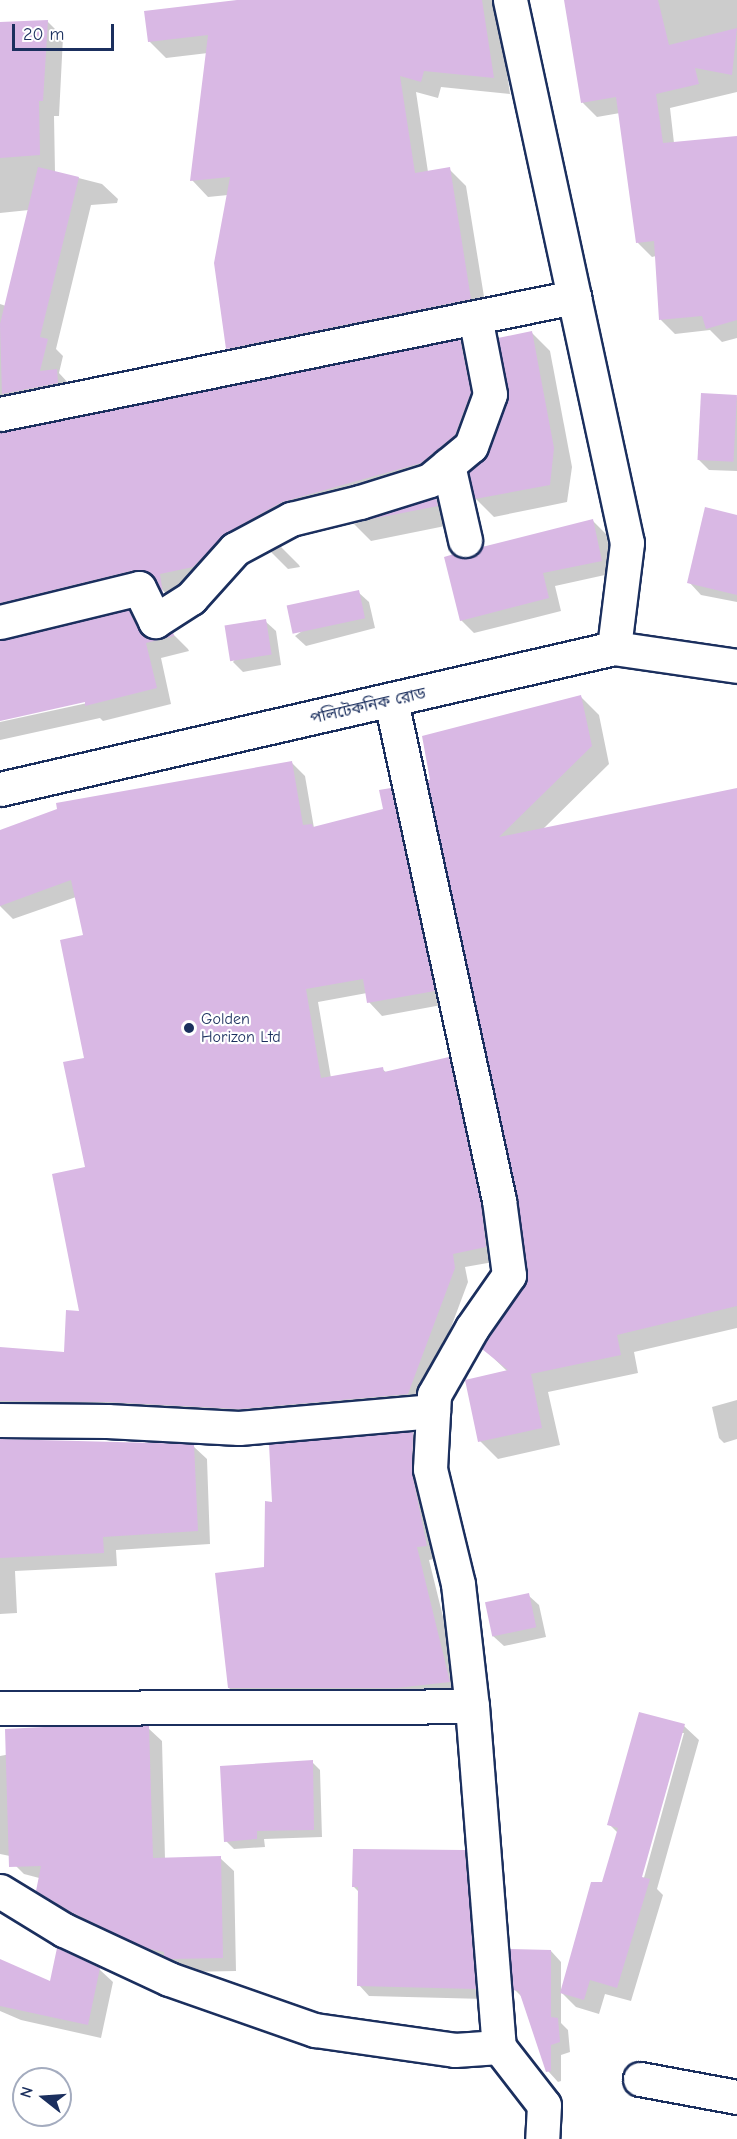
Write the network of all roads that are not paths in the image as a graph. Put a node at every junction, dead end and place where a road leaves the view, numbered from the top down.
1 (510, 0) edge
2 (574, 297) junction
3 (475, 317) junction
4 (0, 414) edge
5 (448, 465) junction
6 (465, 540) dead end
7 (0, 622) edge
8 (614, 648) junction
9 (737, 666) edge
10 (391, 701) junction
11 (0, 789) edge
12 (433, 1411) junction
13 (0, 1420) edge
14 (472, 1706) junction
15 (0, 1708) edge
16 (0, 1891) edge
17 (499, 2047) junction
18 (640, 2079) dead end
19 (737, 2097) edge
20 (542, 2139) edge

1 - 2 street
2 - 3 street
2 - 8 street
3 - 4 street
3 - 5 street
5 - 6 street
5 - 7 street
8 - 9 street, পলিটেকনিক রোড
8 - 10 street, পলিটেকনিক রোড
10 - 11 street, পলিটেকনিক রোড
10 - 12 street
12 - 13 street
12 - 14 street
14 - 15 street
14 - 17 street
16 - 17 street
17 - 20 street
18 - 19 street

